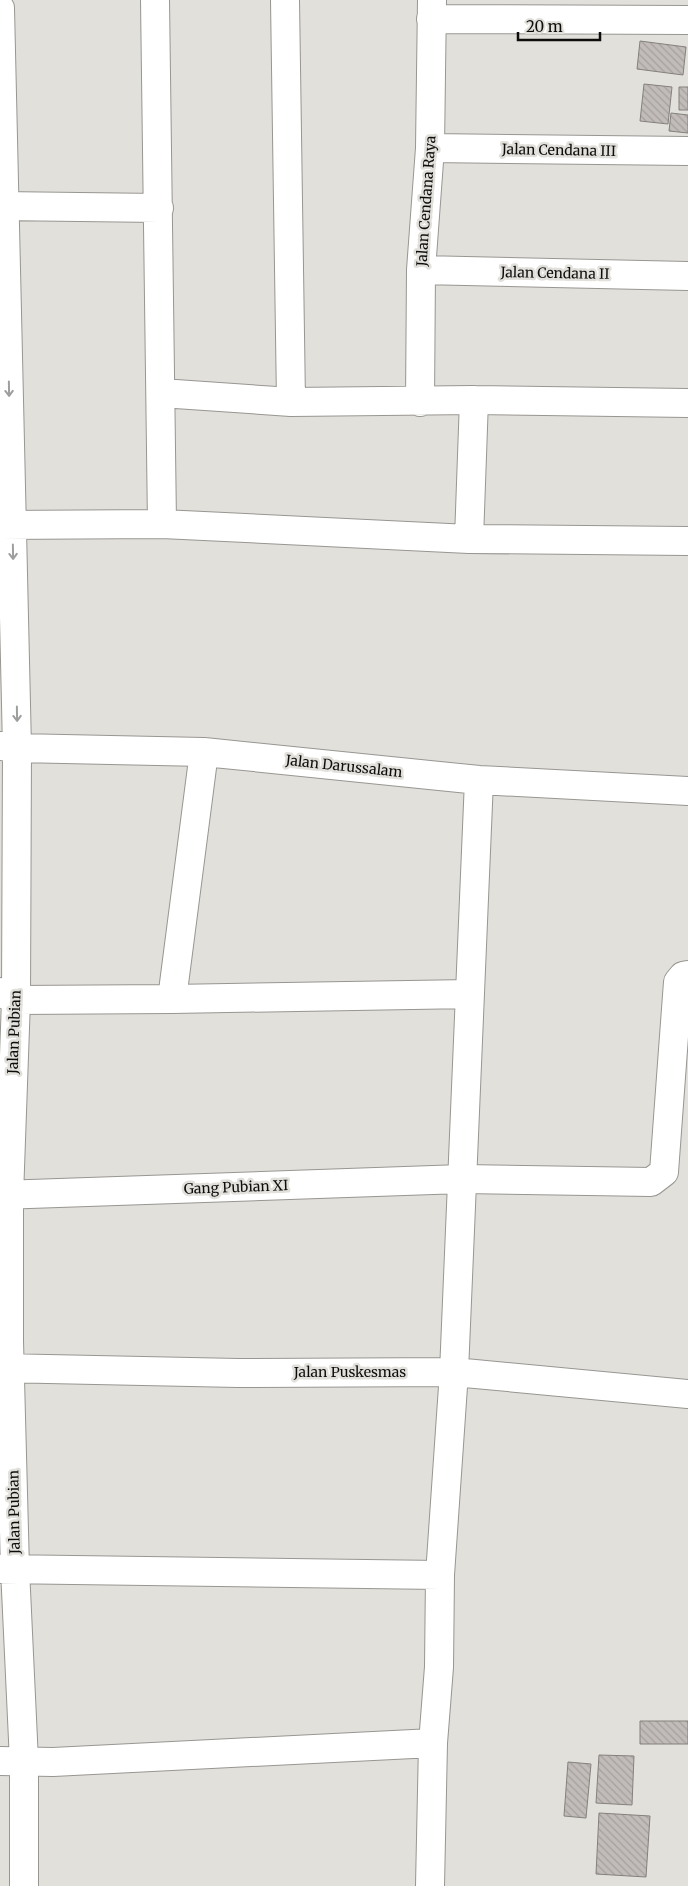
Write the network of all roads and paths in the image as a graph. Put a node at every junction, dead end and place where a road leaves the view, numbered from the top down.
1 (155, 0) edge
2 (285, 0) edge
3 (0, 8) edge
4 (431, 9) edge
5 (688, 20) edge
6 (430, 148) junction
7 (688, 151) edge
8 (2, 206) edge
9 (159, 208) junction
10 (421, 270) junction
11 (688, 276) edge
12 (161, 393) junction
13 (474, 400) junction
14 (290, 402) junction
15 (420, 402) junction
16 (688, 403) edge
17 (162, 524) junction
18 (6, 525) edge
19 (469, 539) junction
20 (688, 541) edge
21 (9, 747) edge
22 (204, 752) junction
23 (478, 780) junction
24 (688, 792) edge
25 (688, 974) edge
26 (470, 994) junction
27 (8, 996) edge
28 (172, 998) junction
29 (462, 1179) junction
30 (4, 1195) edge
31 (5, 1368) edge
32 (454, 1372) junction
33 (688, 1394) edge
34 (8, 1569) edge
35 (440, 1575) junction
36 (433, 1743) junction
37 (12, 1761) edge
38 (24, 1886) edge
39 (430, 1886) edge

1 - 9 street
2 - 14 street
3 - 8 street, Jalan Pubian
4 - 5 street
4 - 6 street, Jalan Cendana Raya
6 - 7 street, Jalan Cendana III
6 - 10 street, Jalan Cendana Raya
8 - 9 street
8 -> 18 street, Jalan Pubian
9 - 12 street
10 - 11 street, Jalan Cendana II
10 - 15 street, Jalan Cendana Raya
12 - 14 street
12 - 17 street
13 - 15 street
13 - 16 street
13 - 19 street
14 - 15 street
17 - 18 street
17 - 19 street
18 -> 21 street, Jalan Pubian
19 - 20 street
21 - 22 street, Jalan Darussalam
21 - 27 street, Jalan Pubian
22 - 23 street, Jalan Darussalam
22 - 28 street
23 - 24 street, Jalan Darussalam
23 - 26 street
25 - 29 street, Gang Pubian XI
26 - 28 street
26 - 29 street
27 - 28 street
27 - 30 street, Jalan Pubian
29 - 30 street, Gang Pubian XI
29 - 32 street
30 - 31 street, Jalan Pubian
31 - 32 street, Jalan Puskesmas
31 - 34 street, Jalan Pubian
32 - 33 street, Jalan Puskesmas
32 - 35 street
34 - 35 street
34 - 37 street, Jalan Pubian
35 - 36 street
36 - 37 street
36 - 39 street
37 - 38 street, Jalan Pubian

